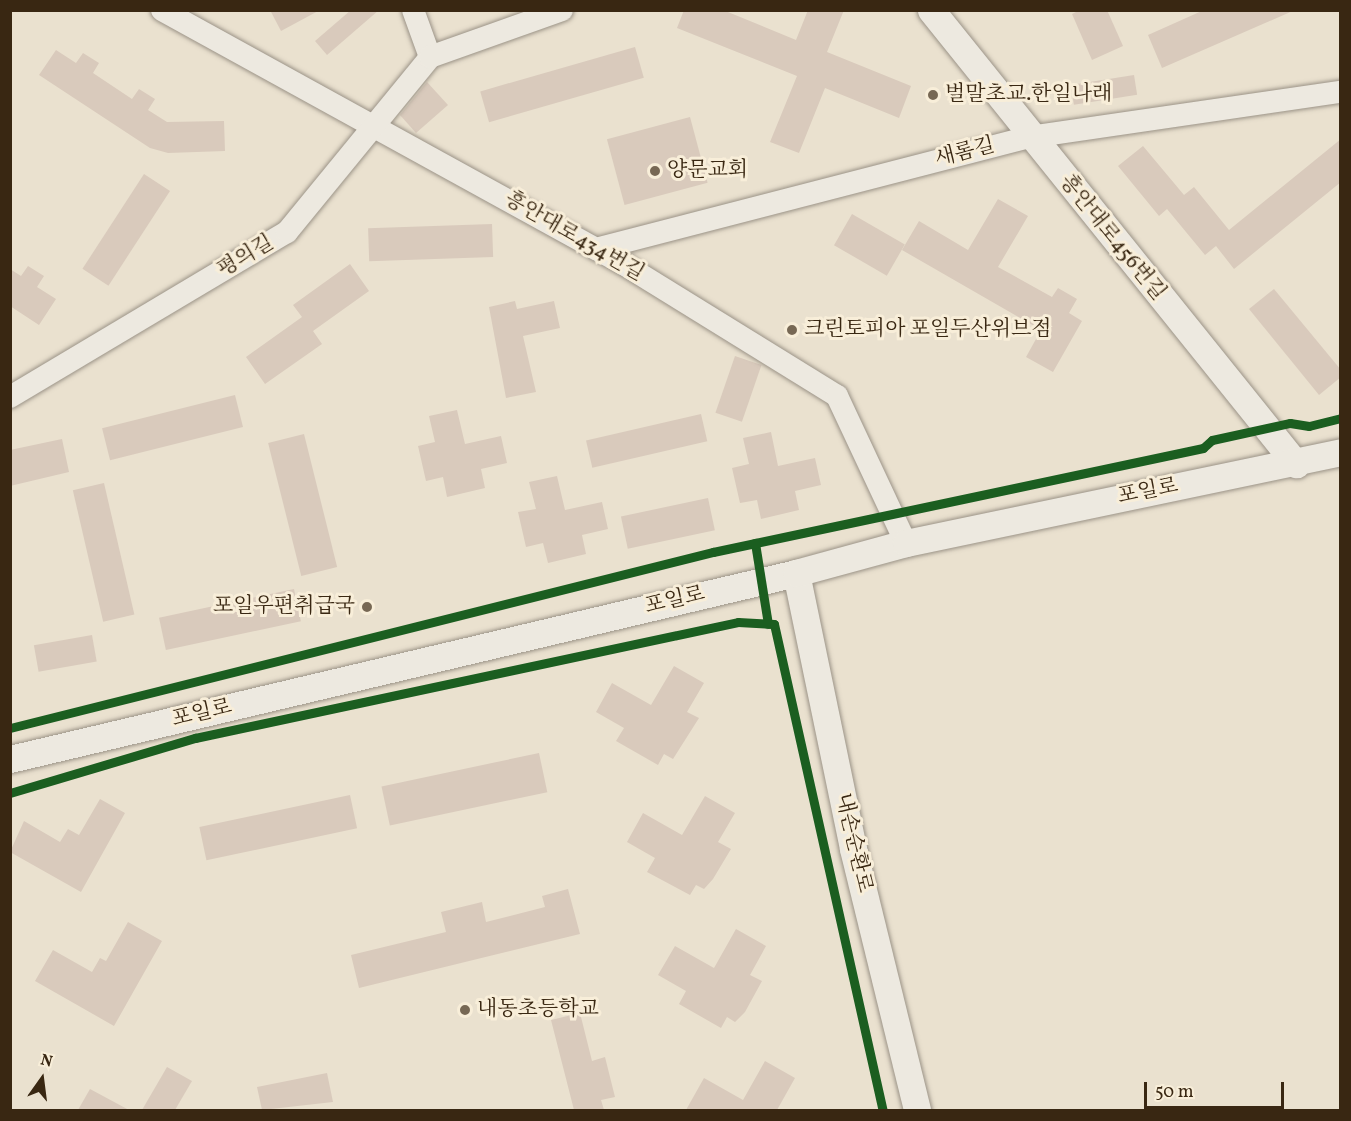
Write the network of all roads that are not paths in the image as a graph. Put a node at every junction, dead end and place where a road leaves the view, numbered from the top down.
1 (162, 10) edge
2 (413, 10) edge
3 (562, 10) edge
4 (931, 10) edge
5 (430, 57) junction
6 (1341, 92) edge
7 (375, 124) junction
8 (1030, 137) junction
9 (596, 249) junction
10 (10, 397) edge
11 (1341, 452) edge
12 (1296, 464) junction
13 (906, 543) junction
14 (796, 573) junction
15 (10, 759) edge
16 (917, 1110) edge

1 - 7 street, 흥안대로434번길
2 - 5 street
3 - 5 street
4 - 8 street, 흥안대로456번길
5 - 7 street, 평의길
6 - 8 street, 새롬길
7 - 9 street, 흥안대로434번길
7 - 10 street, 평의길
8 - 9 street, 새롬길
8 - 12 street, 흥안대로456번길
9 - 13 street, 흥안대로434번길
11 - 12 street, 포일로
12 - 13 street, 포일로
13 - 14 street, 포일로
14 - 15 street, 포일로
14 - 16 street, 내손순환로

